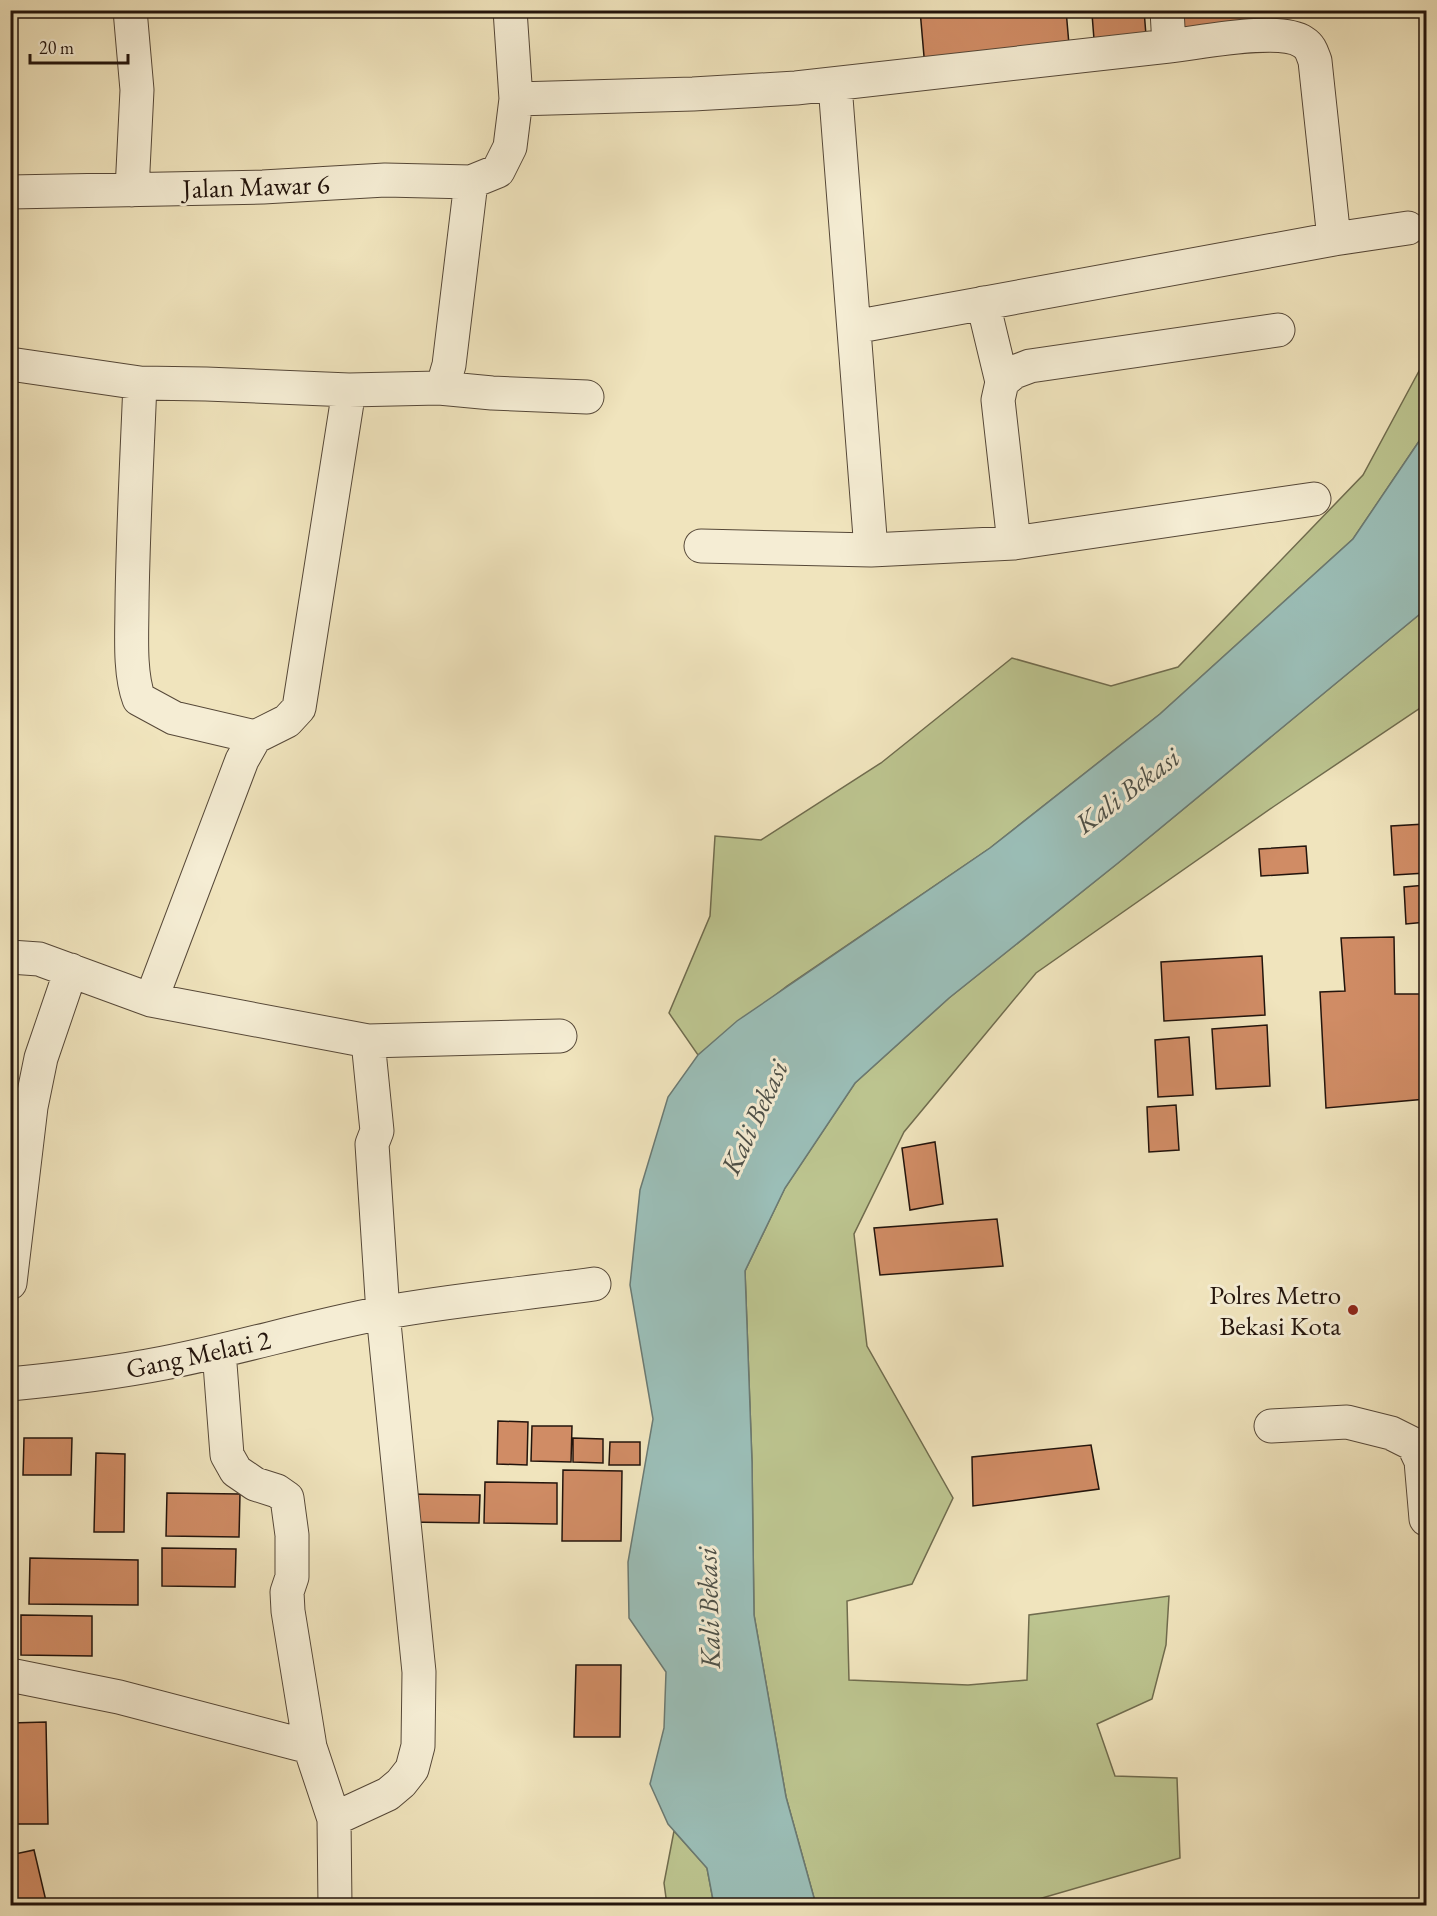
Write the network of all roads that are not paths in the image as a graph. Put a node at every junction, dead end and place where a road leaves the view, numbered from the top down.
1 (130, 10) edge
2 (510, 10) edge
3 (1167, 10) edge
4 (1169, 46) junction
5 (835, 85) junction
6 (516, 99) junction
7 (484, 176) junction
8 (132, 190) junction
9 (10, 192) edge
10 (1408, 228) dead end
11 (1334, 239) junction
12 (983, 303) junction
13 (854, 327) junction
14 (1278, 330) dead end
15 (10, 364) edge
16 (1002, 382) junction
17 (140, 383) junction
18 (439, 387) junction
19 (349, 390) junction
20 (587, 397) dead end
21 (1314, 499) dead end
22 (1014, 543) junction
23 (701, 546) dead end
24 (871, 550) junction
25 (255, 737) junction
26 (10, 957) edge
27 (71, 970) junction
28 (151, 1000) junction
29 (560, 1036) dead end
30 (368, 1041) junction
31 (10, 1283) edge
32 (594, 1284) dead end
33 (383, 1313) junction
34 (219, 1351) junction
35 (10, 1384) edge
36 (1271, 1426) dead end
37 (1426, 1519) edge
38 (10, 1675) edge
39 (310, 1747) junction
40 (334, 1819) junction
41 (335, 1905) edge

1 - 8 street
2 - 6 street
3 - 4 street
4 - 5 street
4 - 11 street
5 - 6 street
5 - 13 street
6 - 7 street
7 - 8 street, Jalan Mawar 6
7 - 18 street
8 - 9 street, Jalan Mawar 6
10 - 11 street
11 - 12 street
12 - 13 street
12 - 16 street
13 - 24 street
14 - 16 street
15 - 17 street
16 - 22 street
17 - 19 street
17 - 25 street
18 - 19 street
18 - 20 street
19 - 25 street
21 - 22 street
22 - 24 street
23 - 24 street
25 - 28 street
26 - 27 street
27 - 28 street
27 - 31 street
28 - 30 street
29 - 30 street
30 - 33 street
32 - 33 street, Gang Melati 2
33 - 34 street, Gang Melati 2
33 - 40 street
34 - 35 street, Gang Melati 2
34 - 39 street
36 - 37 street
38 - 39 street
39 - 40 street
40 - 41 street

